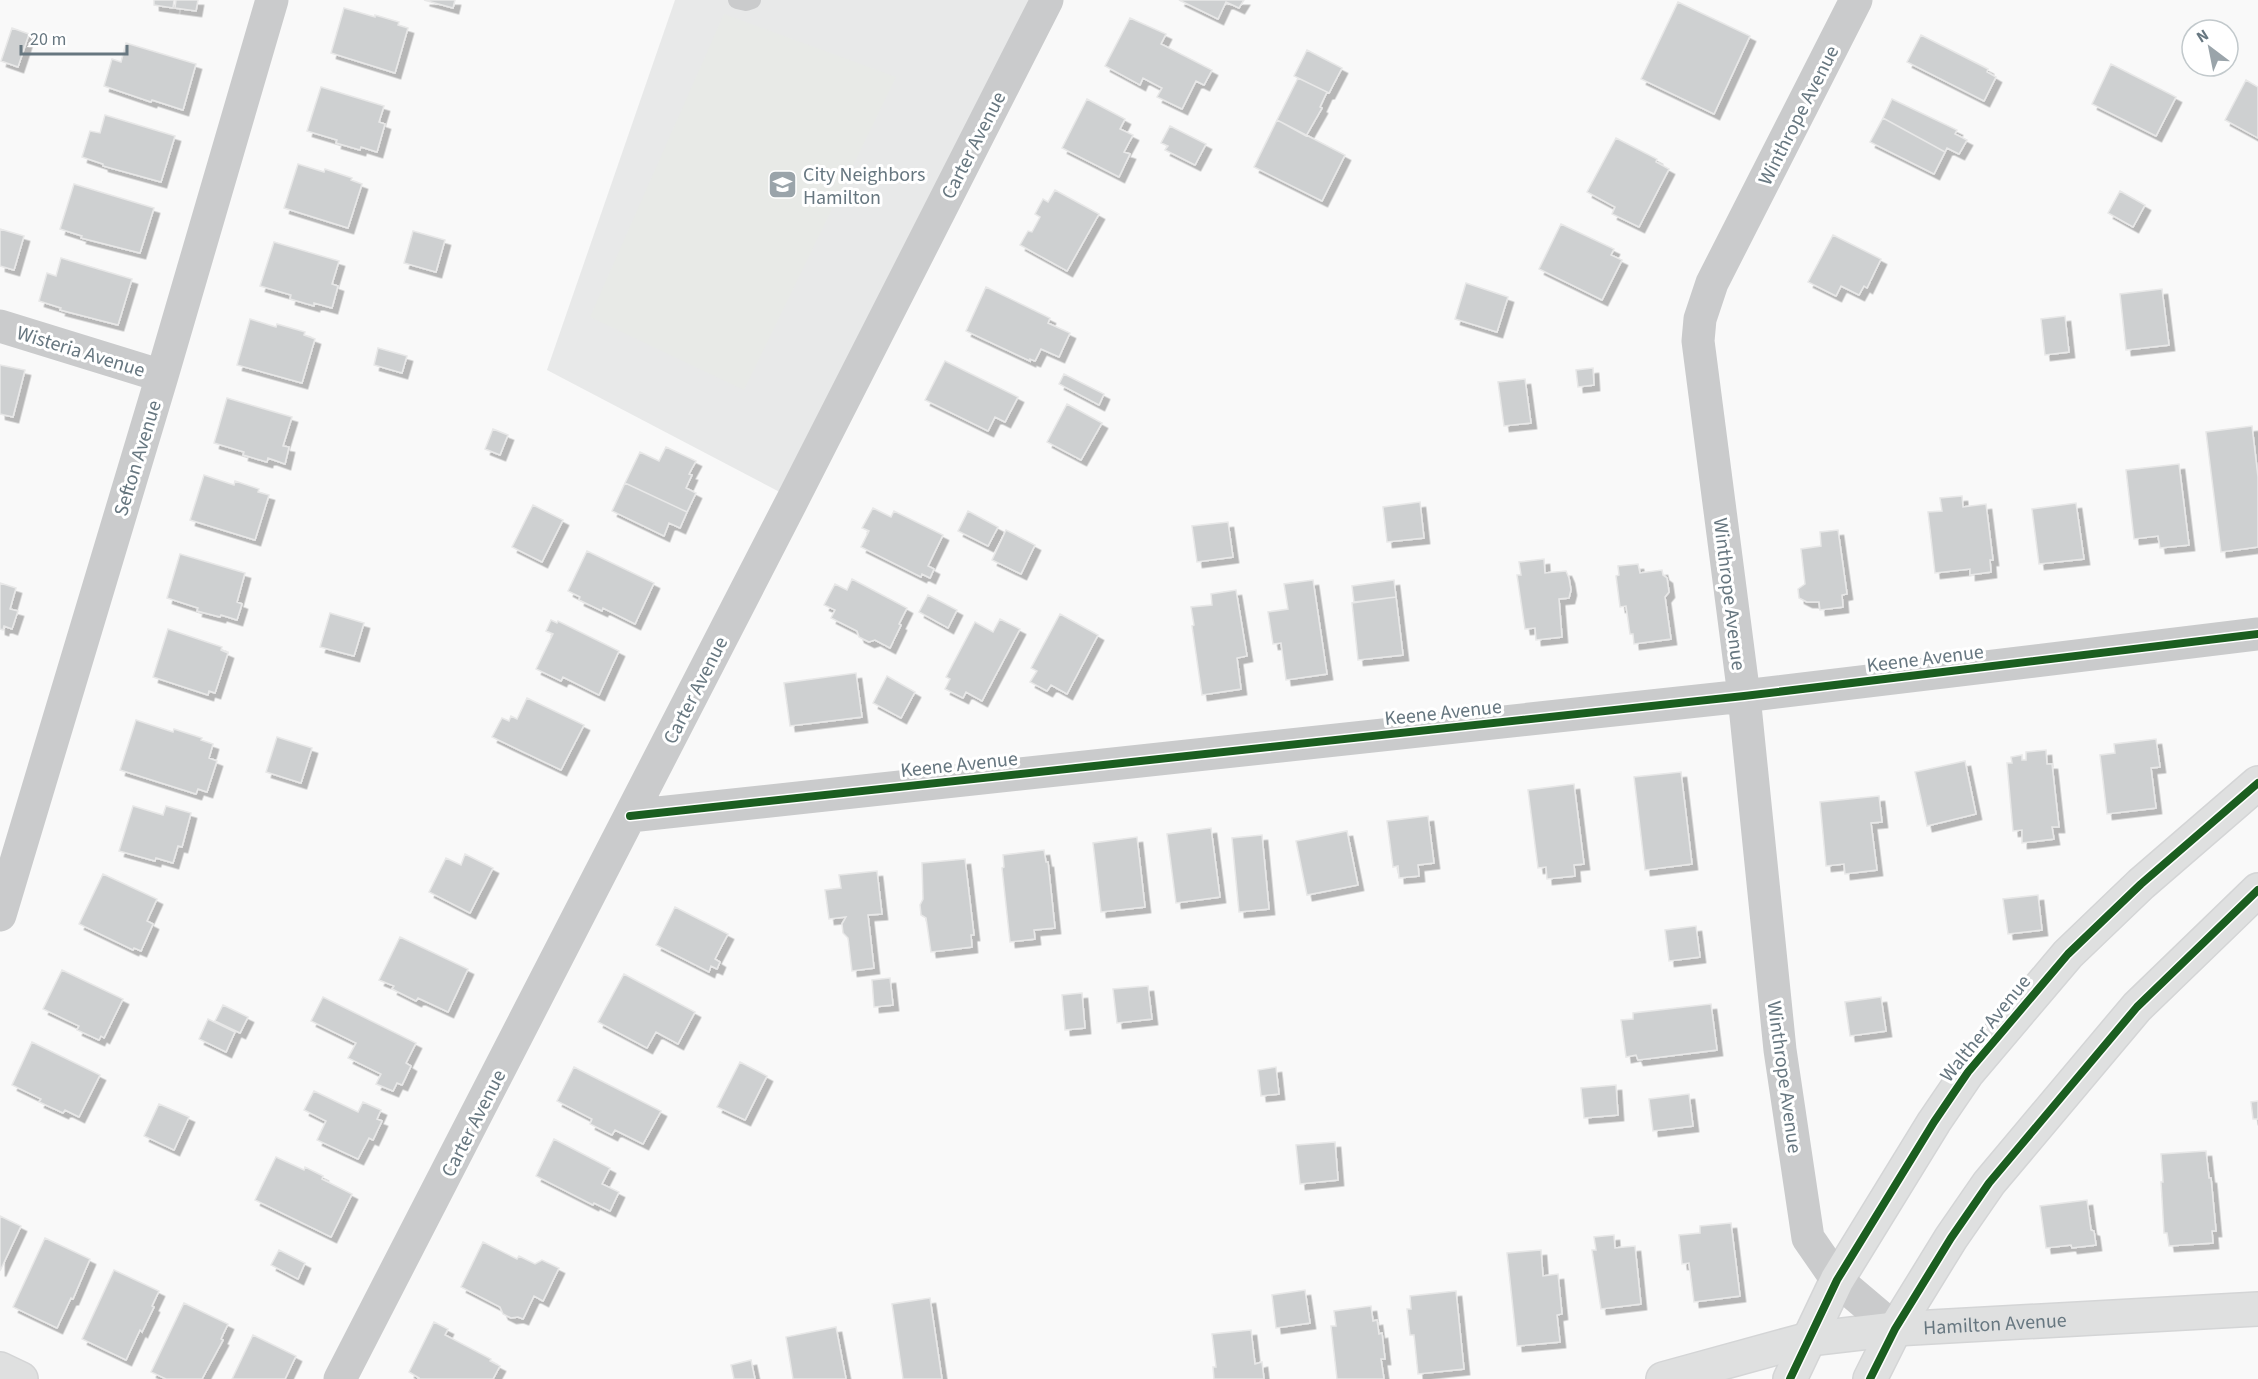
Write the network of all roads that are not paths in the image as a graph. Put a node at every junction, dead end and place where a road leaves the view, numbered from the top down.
1 (272, 0) edge
2 (737, 0) edge
3 (752, 0) edge
4 (1047, 0) edge
5 (1857, 0) edge
6 (0, 326) edge
7 (162, 376) junction
8 (2258, 634) edge
9 (1744, 696) junction
10 (2258, 783) edge
11 (630, 816) junction
12 (2258, 890) edge
13 (0, 915) edge
14 (1837, 1280) junction
15 (2258, 1309) edge
16 (1895, 1329) junction
17 (1809, 1340) junction
18 (0, 1369) edge
19 (21, 1379) edge
20 (340, 1379) edge
21 (1663, 1379) edge
22 (1790, 1379) edge
23 (1870, 1379) edge

1 - 7 street, Sefton Avenue
2 - 3 lane
4 - 11 street, Carter Avenue
5 - 9 street, Winthrope Avenue
6 - 7 street, Wisteria Avenue
7 - 13 street, Sefton Avenue
8 - 9 street, Keene Avenue
9 - 11 street, Keene Avenue
9 - 14 street, Winthrope Avenue
10 - 14 main road, Walther Avenue
11 - 20 street, Carter Avenue
12 - 16 main road
14 - 16 street, Winthrope Avenue
14 - 17 main road, Walther Avenue
15 - 16 main road, Hamilton Avenue
16 - 17 main road, Hamilton Avenue
16 - 23 main road
17 - 21 main road, Hamilton Avenue
17 - 22 main road, Walther Avenue
18 - 19 main road

